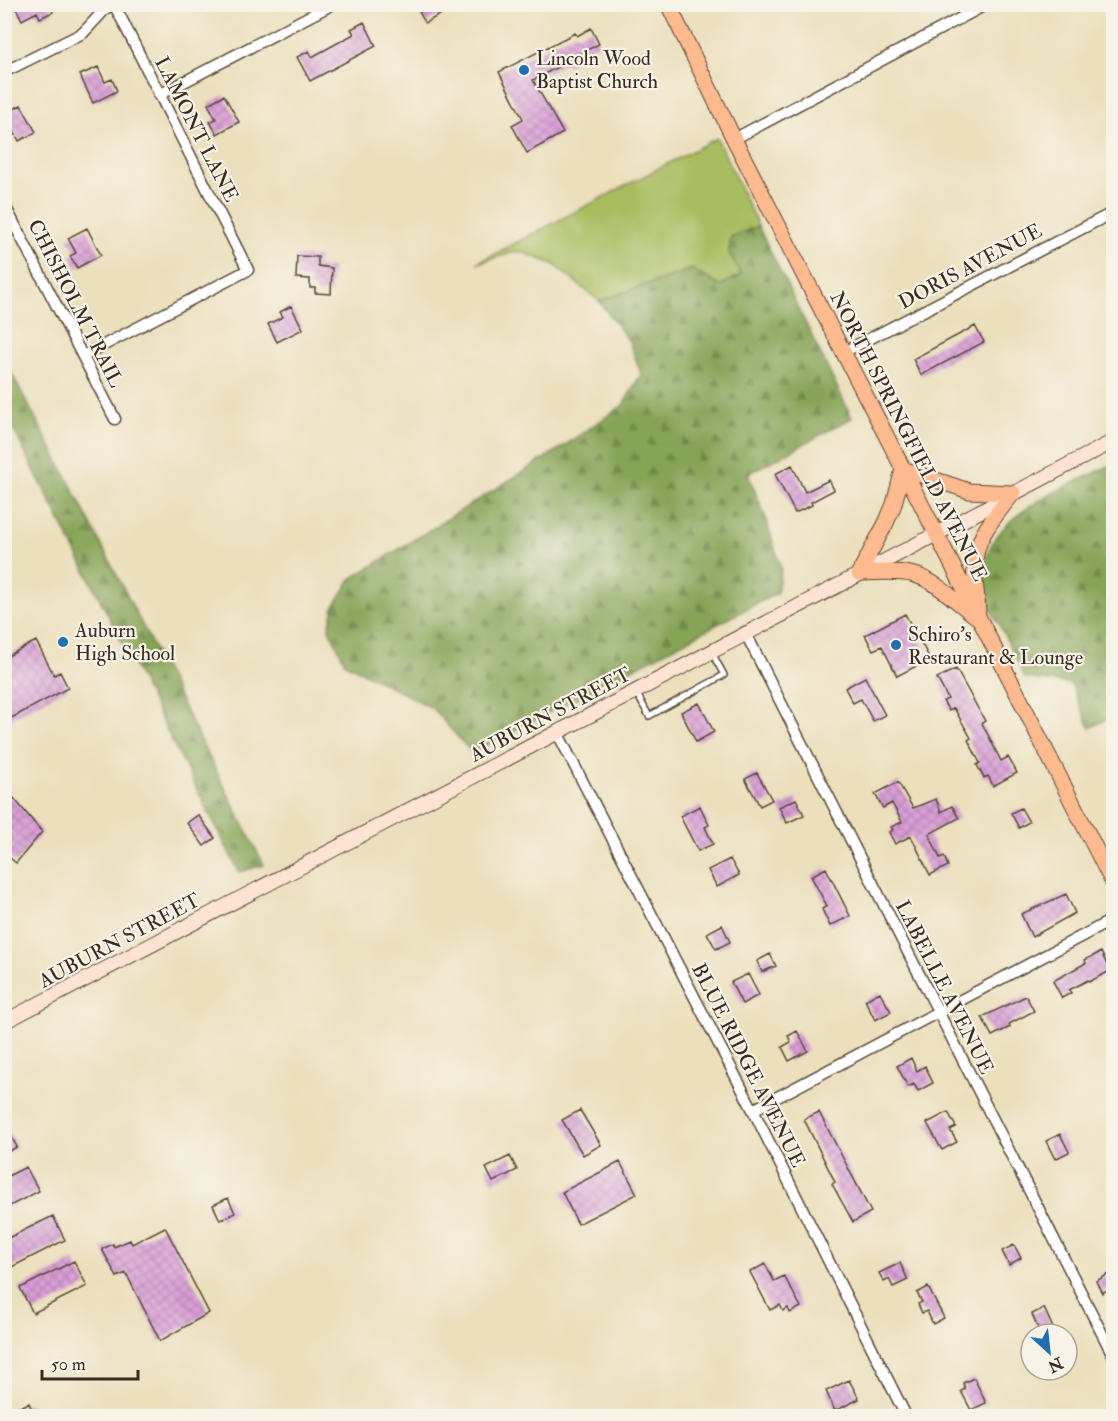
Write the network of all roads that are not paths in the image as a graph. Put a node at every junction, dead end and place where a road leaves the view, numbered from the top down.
1 (112, 4) edge
2 (333, 4) edge
3 (668, 4) edge
4 (987, 4) edge
5 (4, 72) edge
6 (159, 95) junction
7 (734, 139) junction
8 (4, 204) edge
9 (1113, 212) edge
10 (842, 353) junction
11 (83, 356) junction
12 (115, 419) dead end
13 (1113, 441) edge
14 (903, 469) junction
15 (1012, 493) junction
16 (936, 533) junction
17 (859, 573) junction
18 (979, 619) junction
19 (745, 632) junction
20 (711, 651) junction
21 (636, 690) junction
22 (557, 732) junction
23 (1113, 885) edge
24 (1113, 919) edge
25 (937, 1011) junction
26 (4, 1022) edge
27 (753, 1110) junction
28 (1113, 1357) edge
29 (906, 1416) edge

1 - 5 street
1 - 6 street, LAMONT LANE
2 - 6 street
3 - 7 main road, NORTH SPRINGFIELD AVENUE
4 - 7 street
6 - 11 street, LAMONT LANE
7 - 10 main road, NORTH SPRINGFIELD AVENUE
8 - 11 street, CHISHOLM TRAIL
9 - 10 street, DORIS AVENUE
10 - 14 main road, NORTH SPRINGFIELD AVENUE
11 - 12 street, CHISHOLM TRAIL
13 - 15 main road, AUBURN STREET
14 - 15 main road
14 - 16 main road, NORTH SPRINGFIELD AVENUE
14 - 17 main road
15 - 16 main road, AUBURN STREET
15 - 18 main road
16 - 17 main road, AUBURN STREET
16 - 18 main road, NORTH SPRINGFIELD AVENUE
17 - 18 main road
17 - 19 main road, AUBURN STREET
18 - 23 main road, NORTH SPRINGFIELD AVENUE
19 - 20 main road, AUBURN STREET
19 - 25 street, LABELLE AVENUE
20 - 21 main road, AUBURN STREET
20 - 21 lane
21 - 22 main road, AUBURN STREET
22 - 26 main road, AUBURN STREET
22 - 27 street, BLUE RIDGE AVENUE
24 - 25 street
25 - 27 street
25 - 28 street, LABELLE AVENUE
27 - 29 street, BLUE RIDGE AVENUE

